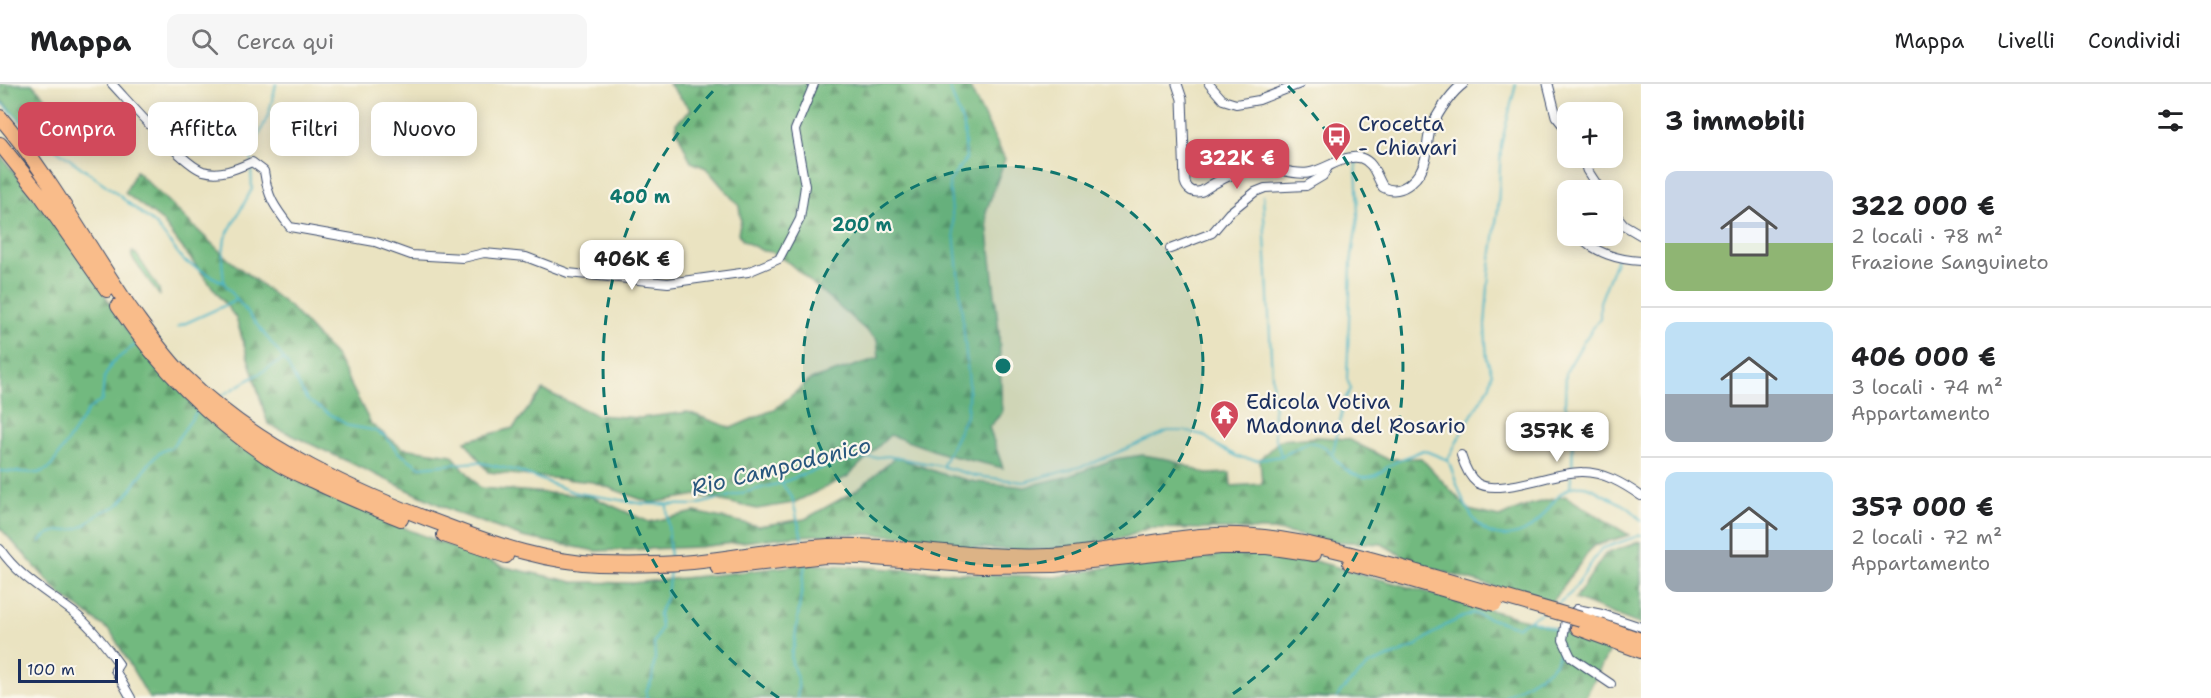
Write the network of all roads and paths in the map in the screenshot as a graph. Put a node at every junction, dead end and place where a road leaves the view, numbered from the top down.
1 (112, 84) edge
2 (814, 84) edge
3 (1177, 84) edge
4 (1209, 84) edge
5 (1300, 84) edge
6 (1463, 84) edge
7 (1548, 84) edge
8 (0, 117) edge
9 (1557, 117) edge
10 (0, 144) edge
11 (1328, 167) junction
12 (1623, 224) edge
13 (1641, 235) edge
14 (1591, 246) edge
15 (1170, 249) dead end
16 (1641, 261) edge
17 (1461, 455) dead end
18 (1641, 496) edge
19 (386, 508) junction
20 (0, 549) edge
21 (1580, 624) junction
22 (1641, 627) edge
23 (1641, 640) edge
24 (1641, 651) edge
25 (1611, 684) dead end
26 (131, 698) edge

1 - 2 street
3 - 11 street
4 - 5 street
6 - 11 street
7 - 9 street
8 - 19 highway
10 - 19 highway
11 - 15 street
12 - 13 street
14 - 16 street
17 - 18 street
19 - 21 highway, bridge
20 - 26 street
21 - 23 highway
21 - 24 highway
22 - 25 street

